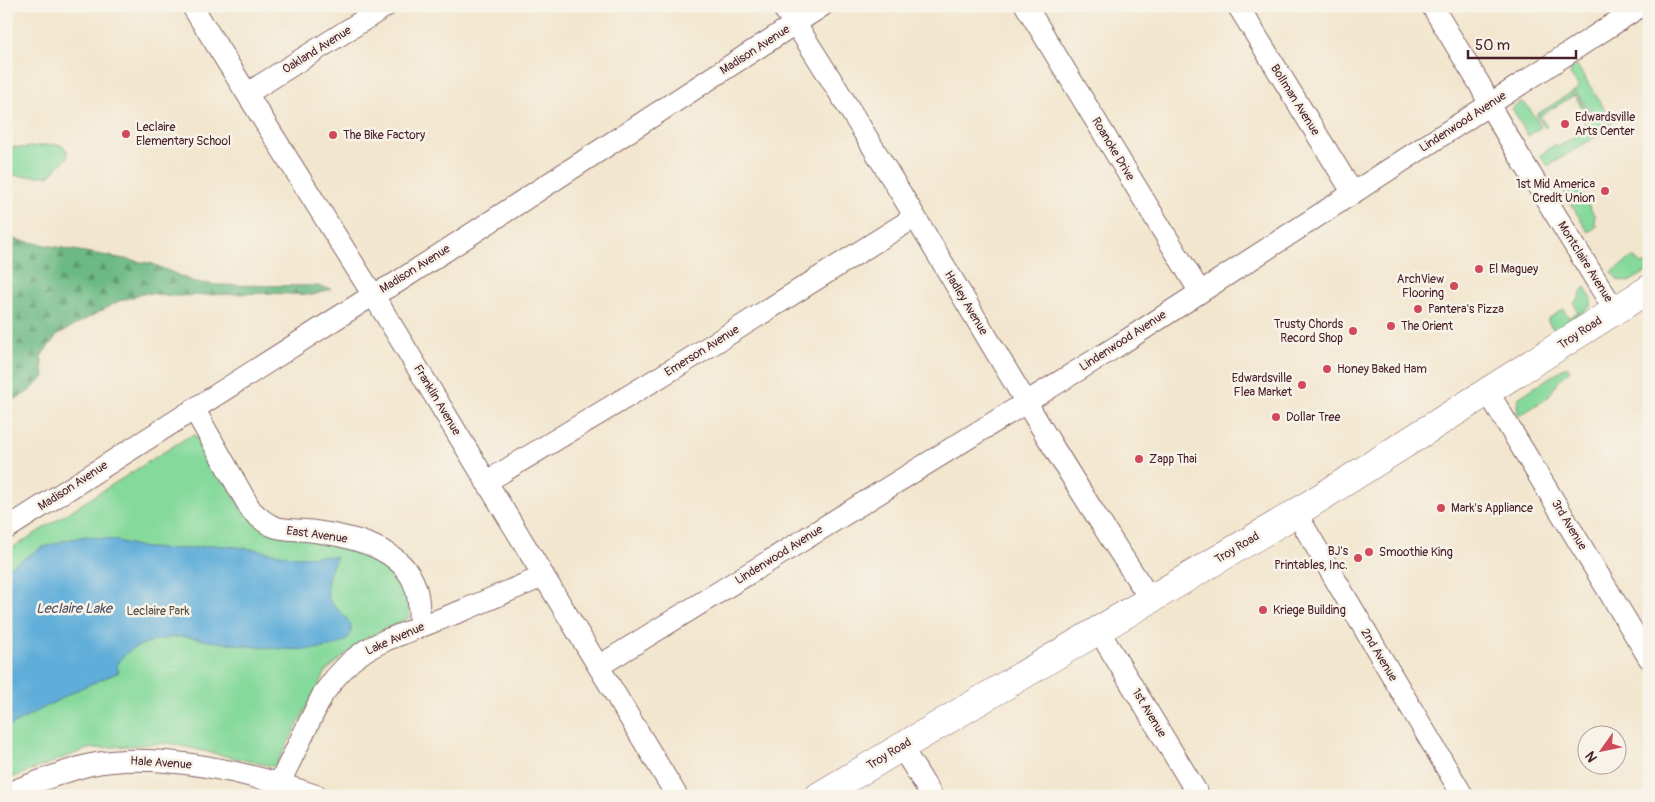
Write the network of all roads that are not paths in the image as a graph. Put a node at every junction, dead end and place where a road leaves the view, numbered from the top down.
1 (192, 6) edge
2 (386, 6) edge
3 (782, 6) edge
4 (822, 6) edge
5 (1026, 6) edge
6 (1238, 6) edge
7 (1432, 6) edge
8 (1637, 7) edge
9 (794, 24) junction
10 (248, 94) junction
11 (1490, 105) junction
12 (1353, 193) junction
13 (915, 217) junction
14 (1649, 289) edge
15 (1200, 292) junction
16 (373, 295) junction
17 (1615, 311) junction
18 (1488, 392) junction
19 (1026, 403) junction
20 (194, 409) junction
21 (486, 482) junction
22 (1296, 513) junction
23 (6, 529) edge
24 (544, 576) junction
25 (1151, 600) junction
26 (418, 627) junction
27 (1099, 631) junction
28 (1649, 658) edge
29 (599, 666) junction
30 (902, 746) junction
31 (280, 782) junction
32 (6, 794) edge
33 (317, 796) edge
34 (677, 796) edge
35 (819, 796) edge
36 (932, 796) edge
37 (1199, 796) edge
38 (1463, 796) edge

1 - 10 street, Franklin Avenue
2 - 10 street, Oakland Avenue
3 - 9 street, Hadley Avenue
4 - 9 street, Madison Avenue
5 - 15 street, Roanoke Drive
6 - 12 street, Bollman Avenue
7 - 11 street, Montclaire Avenue
8 - 11 street, Lindenwood Avenue
9 - 13 street, Hadley Avenue
9 - 16 street, Madison Avenue
10 - 16 street, Franklin Avenue
11 - 12 street, Lindenwood Avenue
11 - 17 street, Montclaire Avenue
12 - 15 street, Lindenwood Avenue
13 - 19 street, Hadley Avenue
13 - 21 street, Emerson Avenue
14 - 17 main road, Troy Road
15 - 19 street, Lindenwood Avenue
16 - 20 street, Madison Avenue
16 - 21 street, Franklin Avenue
17 - 18 main road, Troy Road
18 - 22 main road, Troy Road
18 - 28 street, 3rd Avenue
19 - 25 street, Hadley Avenue
19 - 29 street, Lindenwood Avenue
20 - 23 street, Madison Avenue
20 - 26 street, East Avenue
21 - 24 street, Franklin Avenue
22 - 25 main road, Troy Road
22 - 38 street, 2nd Avenue
24 - 26 street, Lake Avenue
24 - 29 street, Franklin Avenue
25 - 27 main road, Troy Road
26 - 31 street, Lake Avenue
27 - 30 main road, Troy Road
27 - 37 street, 1st Avenue
29 - 34 street, Franklin Avenue
30 - 35 main road, Troy Road
30 - 36 street
31 - 32 street, Hale Avenue
31 - 33 street, Hale Avenue

